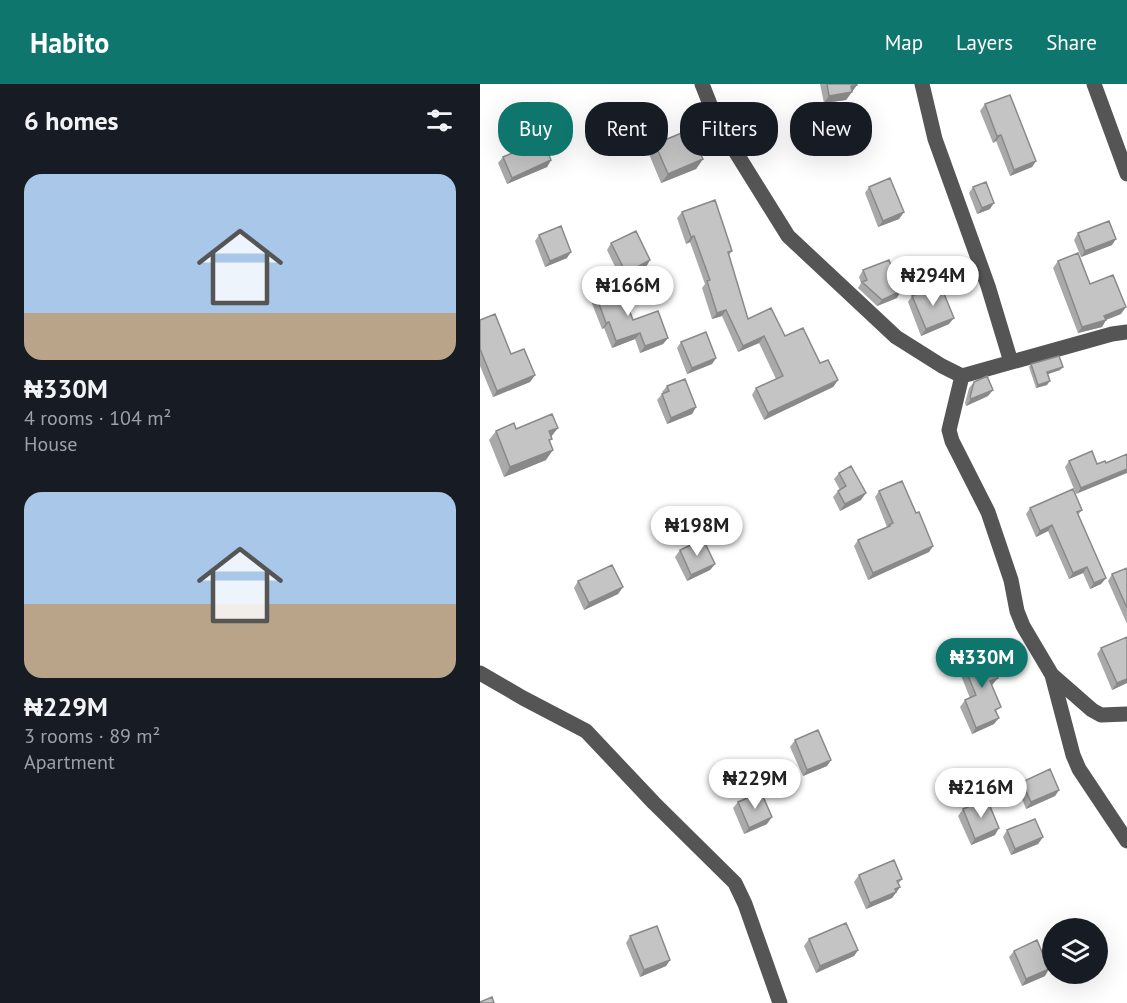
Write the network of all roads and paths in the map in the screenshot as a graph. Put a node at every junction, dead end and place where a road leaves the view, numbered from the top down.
1 (702, 84) edge
2 (922, 84) edge
3 (1094, 84) edge
4 (1127, 174) edge
5 (1127, 332) edge
6 (1011, 362) junction
7 (962, 376) junction
8 (480, 673) edge
9 (1052, 675) junction
10 (1127, 714) edge
11 (1127, 841) edge
12 (780, 1003) edge

1 - 7 street
2 - 6 street
3 - 4 street
5 - 6 street
6 - 7 street
7 - 9 street
8 - 12 street
9 - 10 street
9 - 11 street

